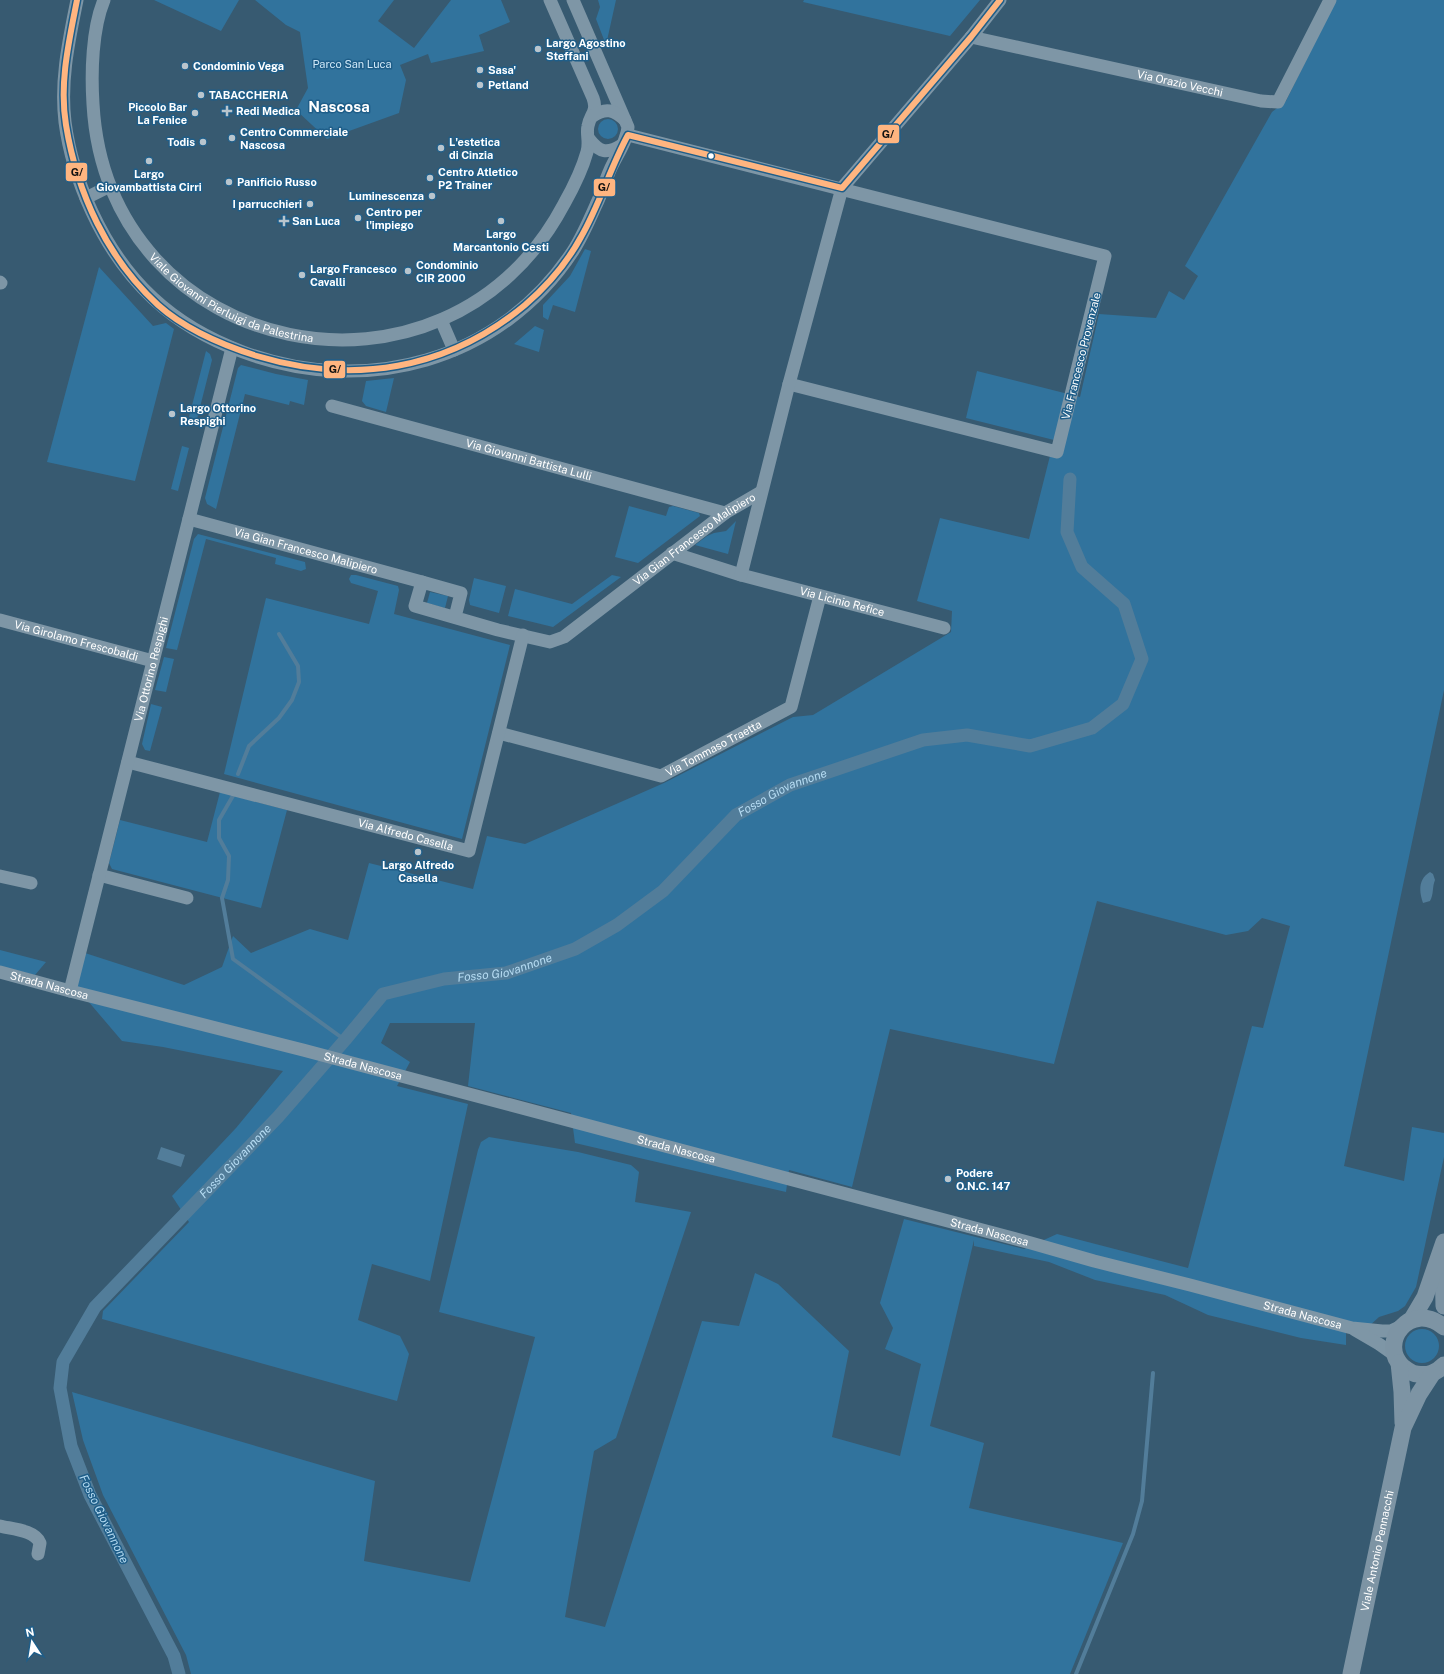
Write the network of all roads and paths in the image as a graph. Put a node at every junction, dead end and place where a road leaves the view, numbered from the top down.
1 (77, 0) edge
2 (104, 0) edge
3 (550, 0) edge
4 (573, 0) edge
5 (1000, 0) edge
6 (1330, 0) edge
7 (971, 37) junction
8 (593, 116) junction
9 (625, 120) junction
10 (589, 139) junction
11 (625, 140) junction
12 (110, 186) junction
13 (842, 188) junction
14 (86, 198) junction
15 (441, 320) junction
16 (232, 348) junction
17 (454, 350) junction
18 (788, 384) junction
19 (332, 406) dead end
20 (761, 492) junction
21 (725, 513) junction
22 (189, 519) junction
23 (672, 553) junction
24 (741, 575) junction
25 (422, 582) junction
26 (820, 596) junction
27 (454, 617) junction
28 (0, 620) edge
29 (944, 628) dead end
30 (523, 635) junction
31 (153, 661) junction
32 (498, 733) junction
33 (128, 762) junction
34 (99, 875) junction
35 (0, 876) edge
36 (31, 883) dead end
37 (187, 898) dead end
38 (0, 972) edge
39 (70, 991) junction
40 (1444, 1242) edge
41 (1444, 1306) edge
42 (1407, 1323) junction
43 (1444, 1327) edge
44 (1352, 1328) junction
45 (1398, 1360) junction
46 (1440, 1369) edge
47 (1403, 1428) junction
48 (0, 1526) edge
49 (38, 1554) dead end
50 (1351, 1674) edge

1 - 14 street
2 - 12 street, Viale Giovanni Pierluigi da Palestrina
3 - 8 street, Viale Giovanni Pierluigi da Palestrina
4 - 9 street
5 - 7 street
6 - 7 street, Via Orazio Vecchi
7 - 13 street
8 - 9 street
8 - 10 street, Viale Giovanni Pierluigi da Palestrina
9 - 11 street
10 - 11 street
10 - 15 street, Viale Giovanni Pierluigi da Palestrina
11 - 13 street
11 - 17 street
12 - 14 street
12 - 15 street, Viale Giovanni Pierluigi da Palestrina
13 - 18 street, Via Gian Francesco Malipiero
13 - 18 street, Via Francesco Provenzale
14 - 16 street
15 - 17 street
16 - 17 street
16 - 22 street, Via Ottorino Respighi
18 - 20 street, Via Gian Francesco Malipiero
19 - 21 street, Via Giovanni Battista Lulli
20 - 21 street, Via Gian Francesco Malipiero
20 - 24 street
21 - 23 street, Via Gian Francesco Malipiero
22 - 25 street, Via Gian Francesco Malipiero
22 - 31 street, Via Ottorino Respighi
23 - 24 street, Via Licinio Refice
23 - 30 street, Via Gian Francesco Malipiero
24 - 26 street, Via Licinio Refice
25 - 27 street, Via Gian Francesco Malipiero
25 - 27 street, Via Gian Francesco Malipiero
26 - 29 street, Via Licinio Refice
26 - 32 street, Via Tommaso Traetta
27 - 30 street, Via Gian Francesco Malipiero
28 - 31 street, Via Girolamo Frescobaldi
30 - 32 street, Via Alfredo Casella
31 - 33 street, Via Ottorino Respighi
32 - 33 street, Via Alfredo Casella
33 - 34 street, Via Ottorino Respighi
34 - 37 street
34 - 39 street, Via Ottorino Respighi
35 - 36 street
38 - 39 street, Strada Nascosa
39 - 44 street, Strada Nascosa
40 - 41 main road
40 - 42 main road, Viale Antonio Pennacchi
42 - 43 main road
42 - 44 street, Strada Nascosa
42 - 45 main road, Viale Antonio Pennacchi
44 - 45 street, Strada Nascosa
45 - 46 main road
45 - 47 main road, Viale Antonio Pennacchi
46 - 47 main road, Viale Antonio Pennacchi
47 - 50 main road, Viale Antonio Pennacchi
48 - 49 street

